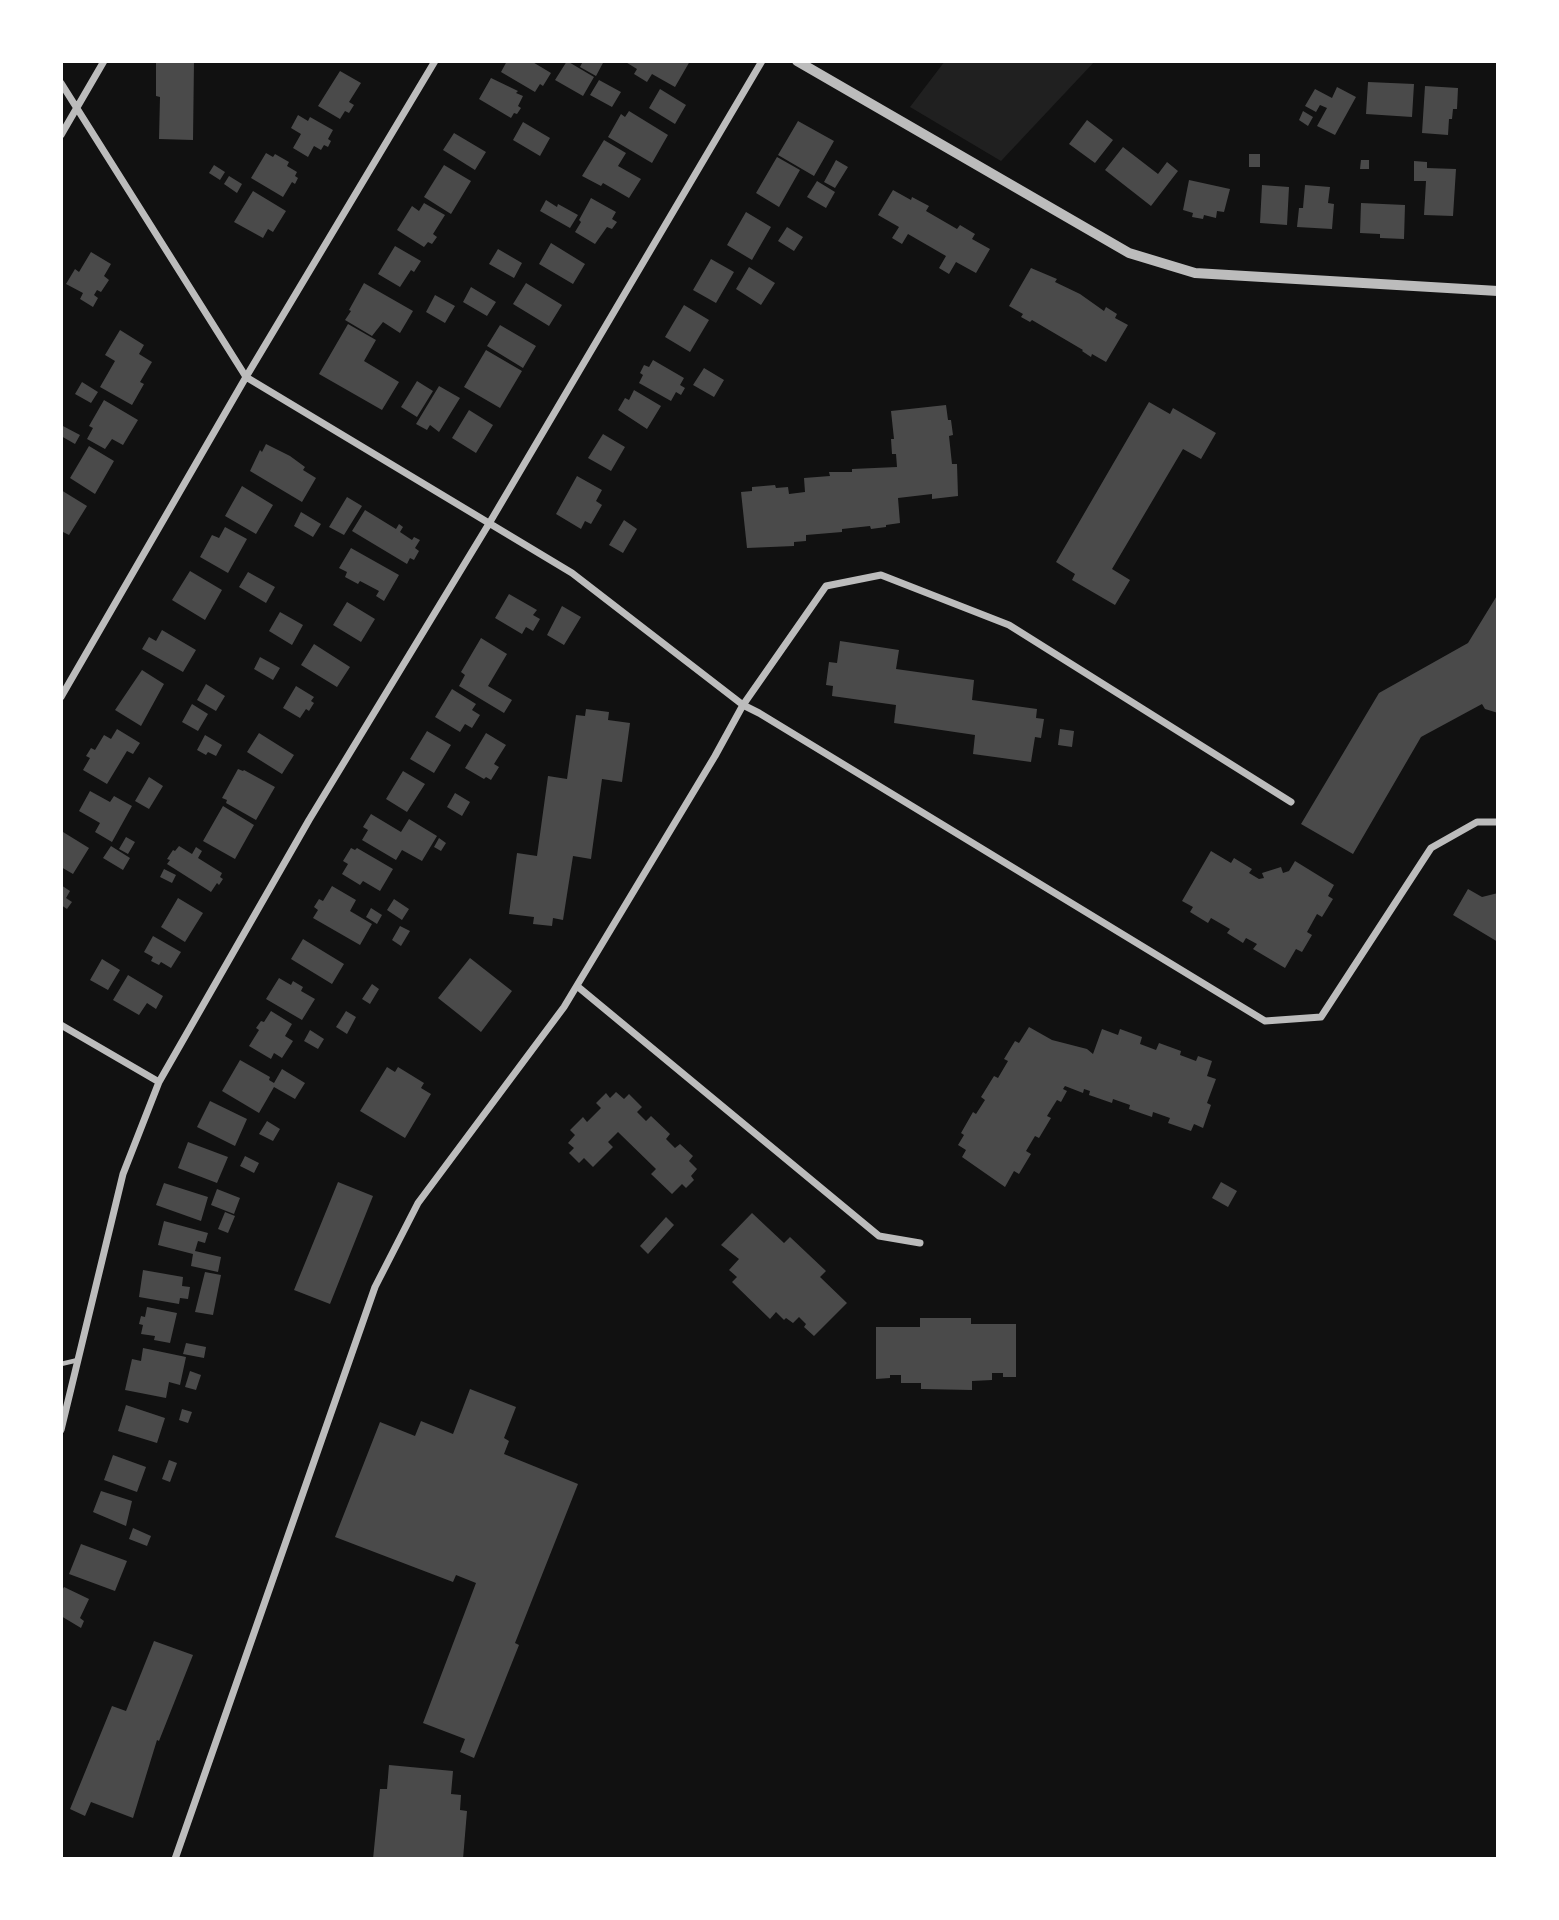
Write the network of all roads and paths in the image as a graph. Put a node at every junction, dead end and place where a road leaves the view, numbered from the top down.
1 (104, 61) edge
2 (435, 61) edge
3 (762, 61) edge
4 (797, 61) edge
5 (61, 83) edge
6 (76, 109) junction
7 (61, 135) edge
8 (1498, 291) edge
9 (246, 377) junction
10 (490, 522) junction
11 (61, 697) edge
12 (743, 705) junction
13 (1291, 802) dead end
14 (1498, 822) edge
15 (577, 986) junction
16 (61, 1025) edge
17 (159, 1082) junction
18 (920, 1242) dead end
19 (79, 1360) junction
20 (61, 1364) edge
21 (61, 1430) edge
22 (175, 1859) edge

1 - 6 street
2 - 9 street
3 - 10 street
4 - 8 street
5 - 6 street
6 - 7 street
6 - 9 street
9 - 10 street
9 - 11 street
10 - 12 street
10 - 17 street
12 - 13 street
12 - 14 street
12 - 15 street
15 - 18 street
15 - 22 street
16 - 17 street
17 - 19 street
19 - 20 lane
19 - 21 street

